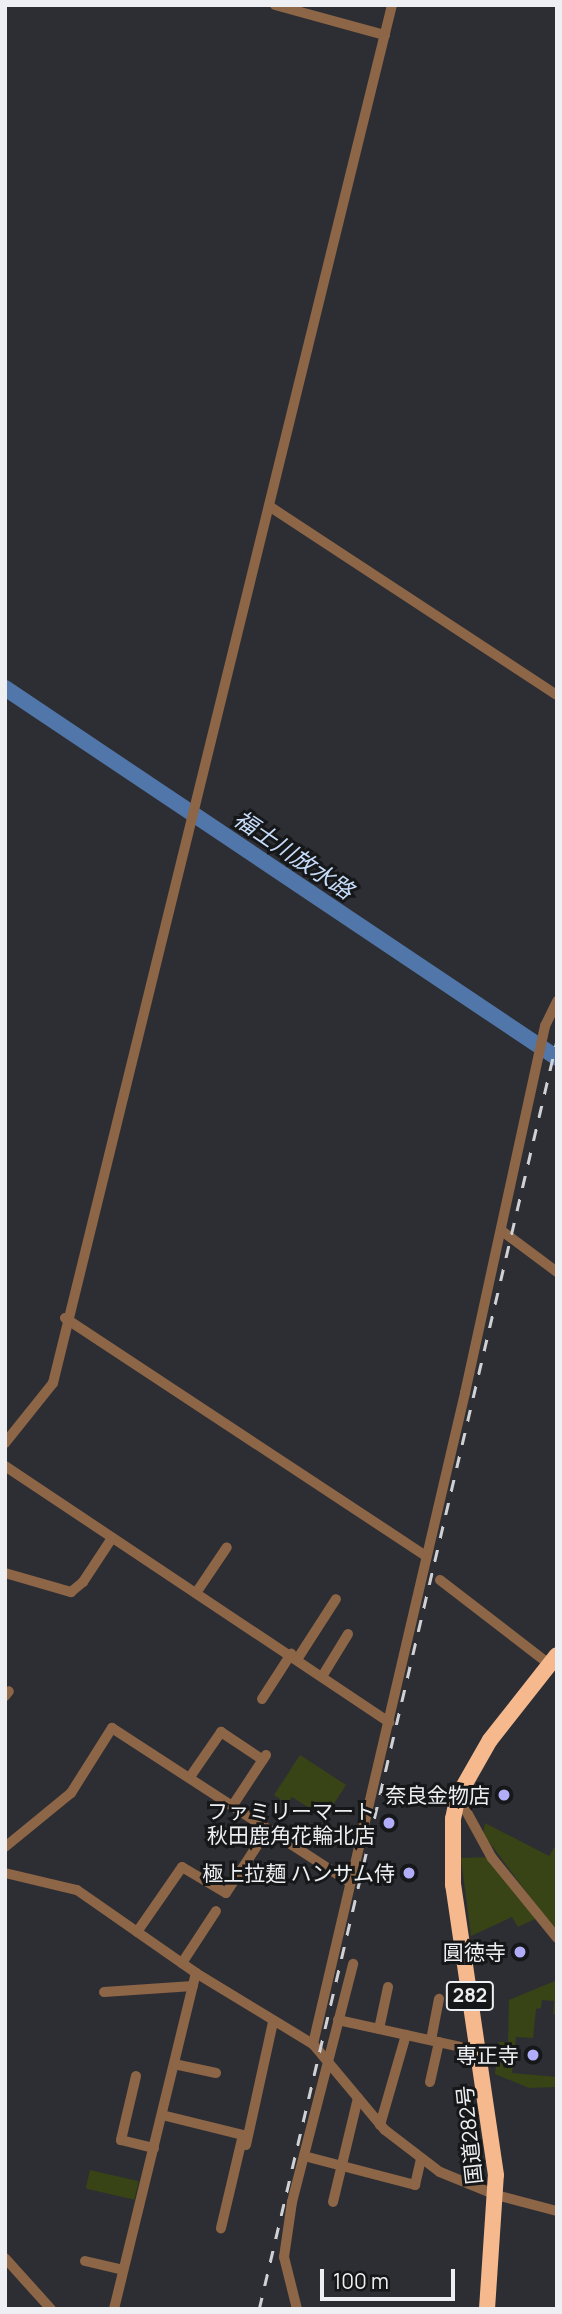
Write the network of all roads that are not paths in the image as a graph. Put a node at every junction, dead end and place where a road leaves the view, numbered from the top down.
1 (275, 5) edge
2 (392, 5) edge
3 (385, 35) junction
4 (269, 506) junction
5 (557, 695) edge
6 (557, 1001) edge
7 (502, 1231) junction
8 (557, 1272) edge
9 (65, 1318) junction
10 (5, 1443) edge
11 (5, 1466) edge
12 (112, 1538) junction
13 (228, 1547) dead end
14 (426, 1556) junction
15 (5, 1573) edge
16 (440, 1580) dead end
17 (196, 1593) junction
18 (336, 1599) dead end
19 (348, 1634) dead end
20 (294, 1656) junction
21 (552, 1666) edge
22 (323, 1675) junction
23 (261, 1699) dead end
24 (389, 1722) junction
25 (190, 1777) junction
26 (458, 1796) junction
27 (233, 1805) junction
28 (268, 1829) junction
29 (5, 1847) edge
30 (5, 1872) edge
31 (349, 1882) junction
32 (216, 1912) dead end
33 (137, 1932) junction
34 (557, 1938) edge
35 (182, 1963) junction
36 (353, 1964) dead end
37 (196, 1973) junction
38 (193, 1986) junction
39 (388, 1987) dead end
40 (104, 1992) dead end
41 (439, 1999) dead end
42 (338, 2020) junction
43 (273, 2022) junction
44 (379, 2029) junction
45 (406, 2035) junction
46 (435, 2041) junction
47 (313, 2044) junction
48 (479, 2051) junction
49 (327, 2061) junction
50 (174, 2064) junction
51 (216, 2073) dead end
52 (136, 2076) dead end
53 (430, 2082) dead end
54 (358, 2098) junction
55 (162, 2115) junction
56 (380, 2125) junction
57 (240, 2146) junction
58 (154, 2148) junction
59 (304, 2156) junction
60 (421, 2160) junction
61 (342, 2167) junction
62 (496, 2195) junction
63 (333, 2202) dead end
64 (557, 2211) edge
65 (221, 2228) dead end
66 (5, 2258) edge
67 (85, 2261) dead end
68 (123, 2270) junction
69 (51, 2309) edge
70 (114, 2309) edge
71 (297, 2309) edge
72 (487, 2309) edge

1 - 3 street
2 - 3 street
3 - 4 street
4 - 5 street
4 - 9 street
6 - 7 street
7 - 8 street
7 - 14 street
9 - 10 street
9 - 14 street
11 - 12 street
12 - 15 street
12 - 17 street
13 - 17 street
14 - 24 street
16 - 21 street
17 - 20 street
18 - 20 street
19 - 22 street
20 - 22 street
20 - 23 street
21 - 26 highway, 国道282号 / 282
22 - 24 street
24 - 31 street
25 - 27 street
25 - 27 street
25 - 29 street
26 - 34 street
26 - 48 highway, 国道282号 / 282
27 - 28 street
28 - 31 street
28 - 33 street
30 - 33 street
31 - 47 street
32 - 35 street
33 - 35 street
35 - 37 street
36 - 42 street
37 - 38 street
37 - 43 street
38 - 40 street
38 - 50 street
39 - 44 street
41 - 46 street
42 - 44 street
42 - 49 street
43 - 47 street
43 - 57 street
44 - 45 street
45 - 46 street
45 - 56 street
46 - 48 street
46 - 53 street
47 - 49 street
48 - 62 highway, 国道282号 / 282
49 - 54 street
49 - 59 street
50 - 51 street
50 - 55 street
52 - 58 street
54 - 56 street
54 - 61 street
55 - 57 street
55 - 58 street
56 - 60 street
57 - 65 street
58 - 68 street
59 - 61 street
59 - 71 street
60 - 61 street
60 - 62 street
61 - 63 street
62 - 64 street
62 - 72 highway, 国道282号 / 282
66 - 69 street
67 - 68 street
68 - 70 street

